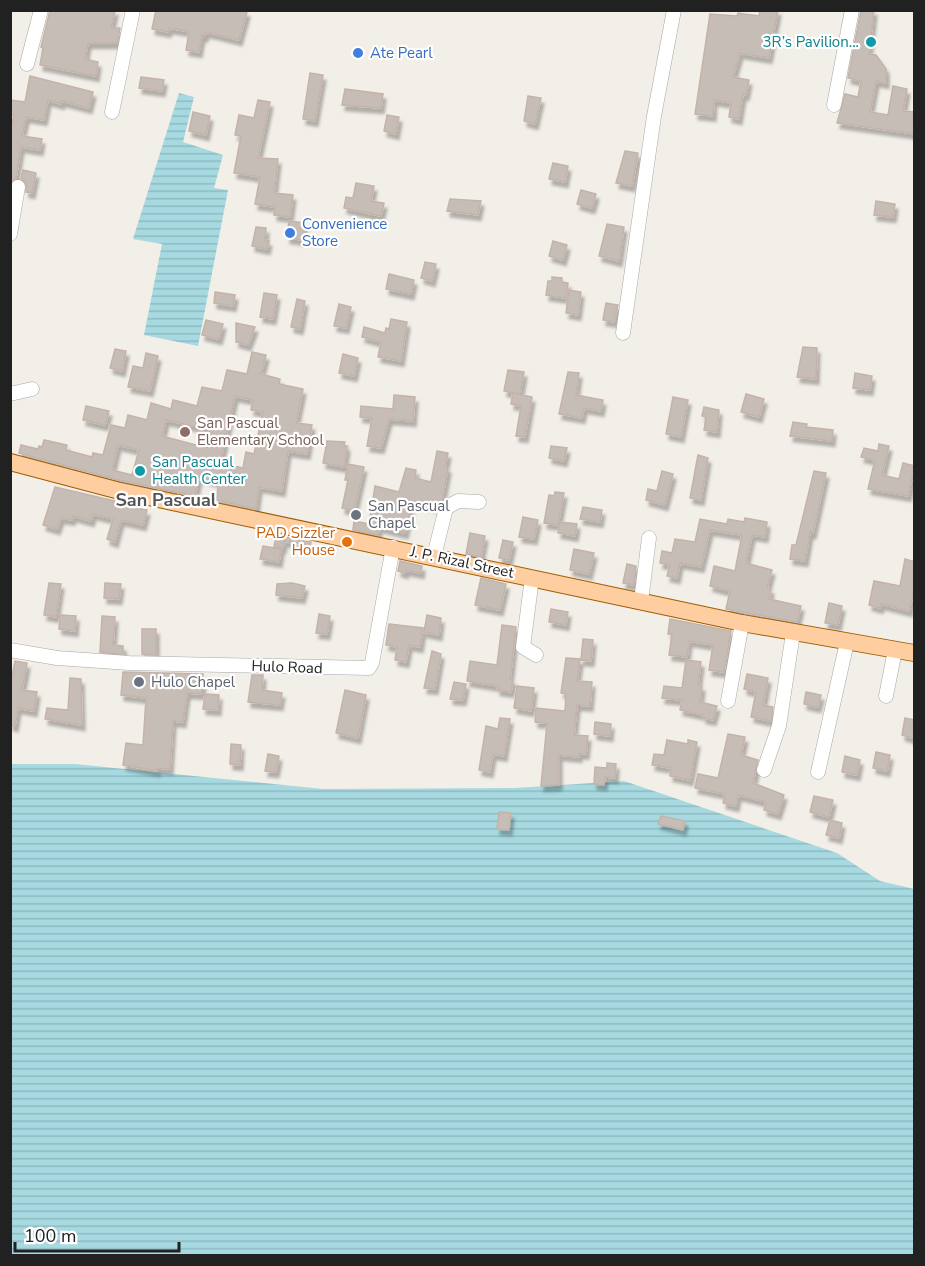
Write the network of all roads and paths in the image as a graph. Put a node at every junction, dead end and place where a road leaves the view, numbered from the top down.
1 (41, 10) edge
2 (133, 10) edge
3 (674, 10) edge
4 (852, 10) edge
5 (27, 63) dead end
6 (834, 105) dead end
7 (112, 112) dead end
8 (18, 187) dead end
9 (10, 234) edge
10 (623, 333) dead end
11 (32, 389) dead end
12 (10, 394) edge
13 (10, 462) edge
14 (479, 502) dead end
15 (649, 538) dead end
16 (393, 548) junction
17 (434, 556) junction
18 (532, 578) junction
19 (641, 601) junction
20 (742, 623) junction
21 (793, 633) junction
22 (847, 642) junction
23 (10, 650) edge
24 (895, 650) junction
25 (914, 653) edge
26 (536, 655) dead end
27 (886, 696) dead end
28 (728, 701) dead end
29 (764, 770) dead end
30 (818, 772) dead end

1 - 5 street
2 - 7 street
3 - 10 street
4 - 6 street
8 - 9 street
11 - 12 street
13 - 16 main road, J. P. Rizal Street
14 - 17 street
15 - 19 street
16 - 17 main road, J. P. Rizal Street
16 - 23 street, Hulo Road
17 - 18 main road, J. P. Rizal Street
18 - 19 main road, J. P. Rizal Street
18 - 26 street
19 - 20 main road, J. P. Rizal Street
20 - 21 main road, J. P. Rizal Street
20 - 28 street
21 - 22 main road, J. P. Rizal Street
21 - 29 street
22 - 24 main road, J. P. Rizal Street
22 - 30 street
24 - 25 main road, J. P. Rizal Street
24 - 27 street

